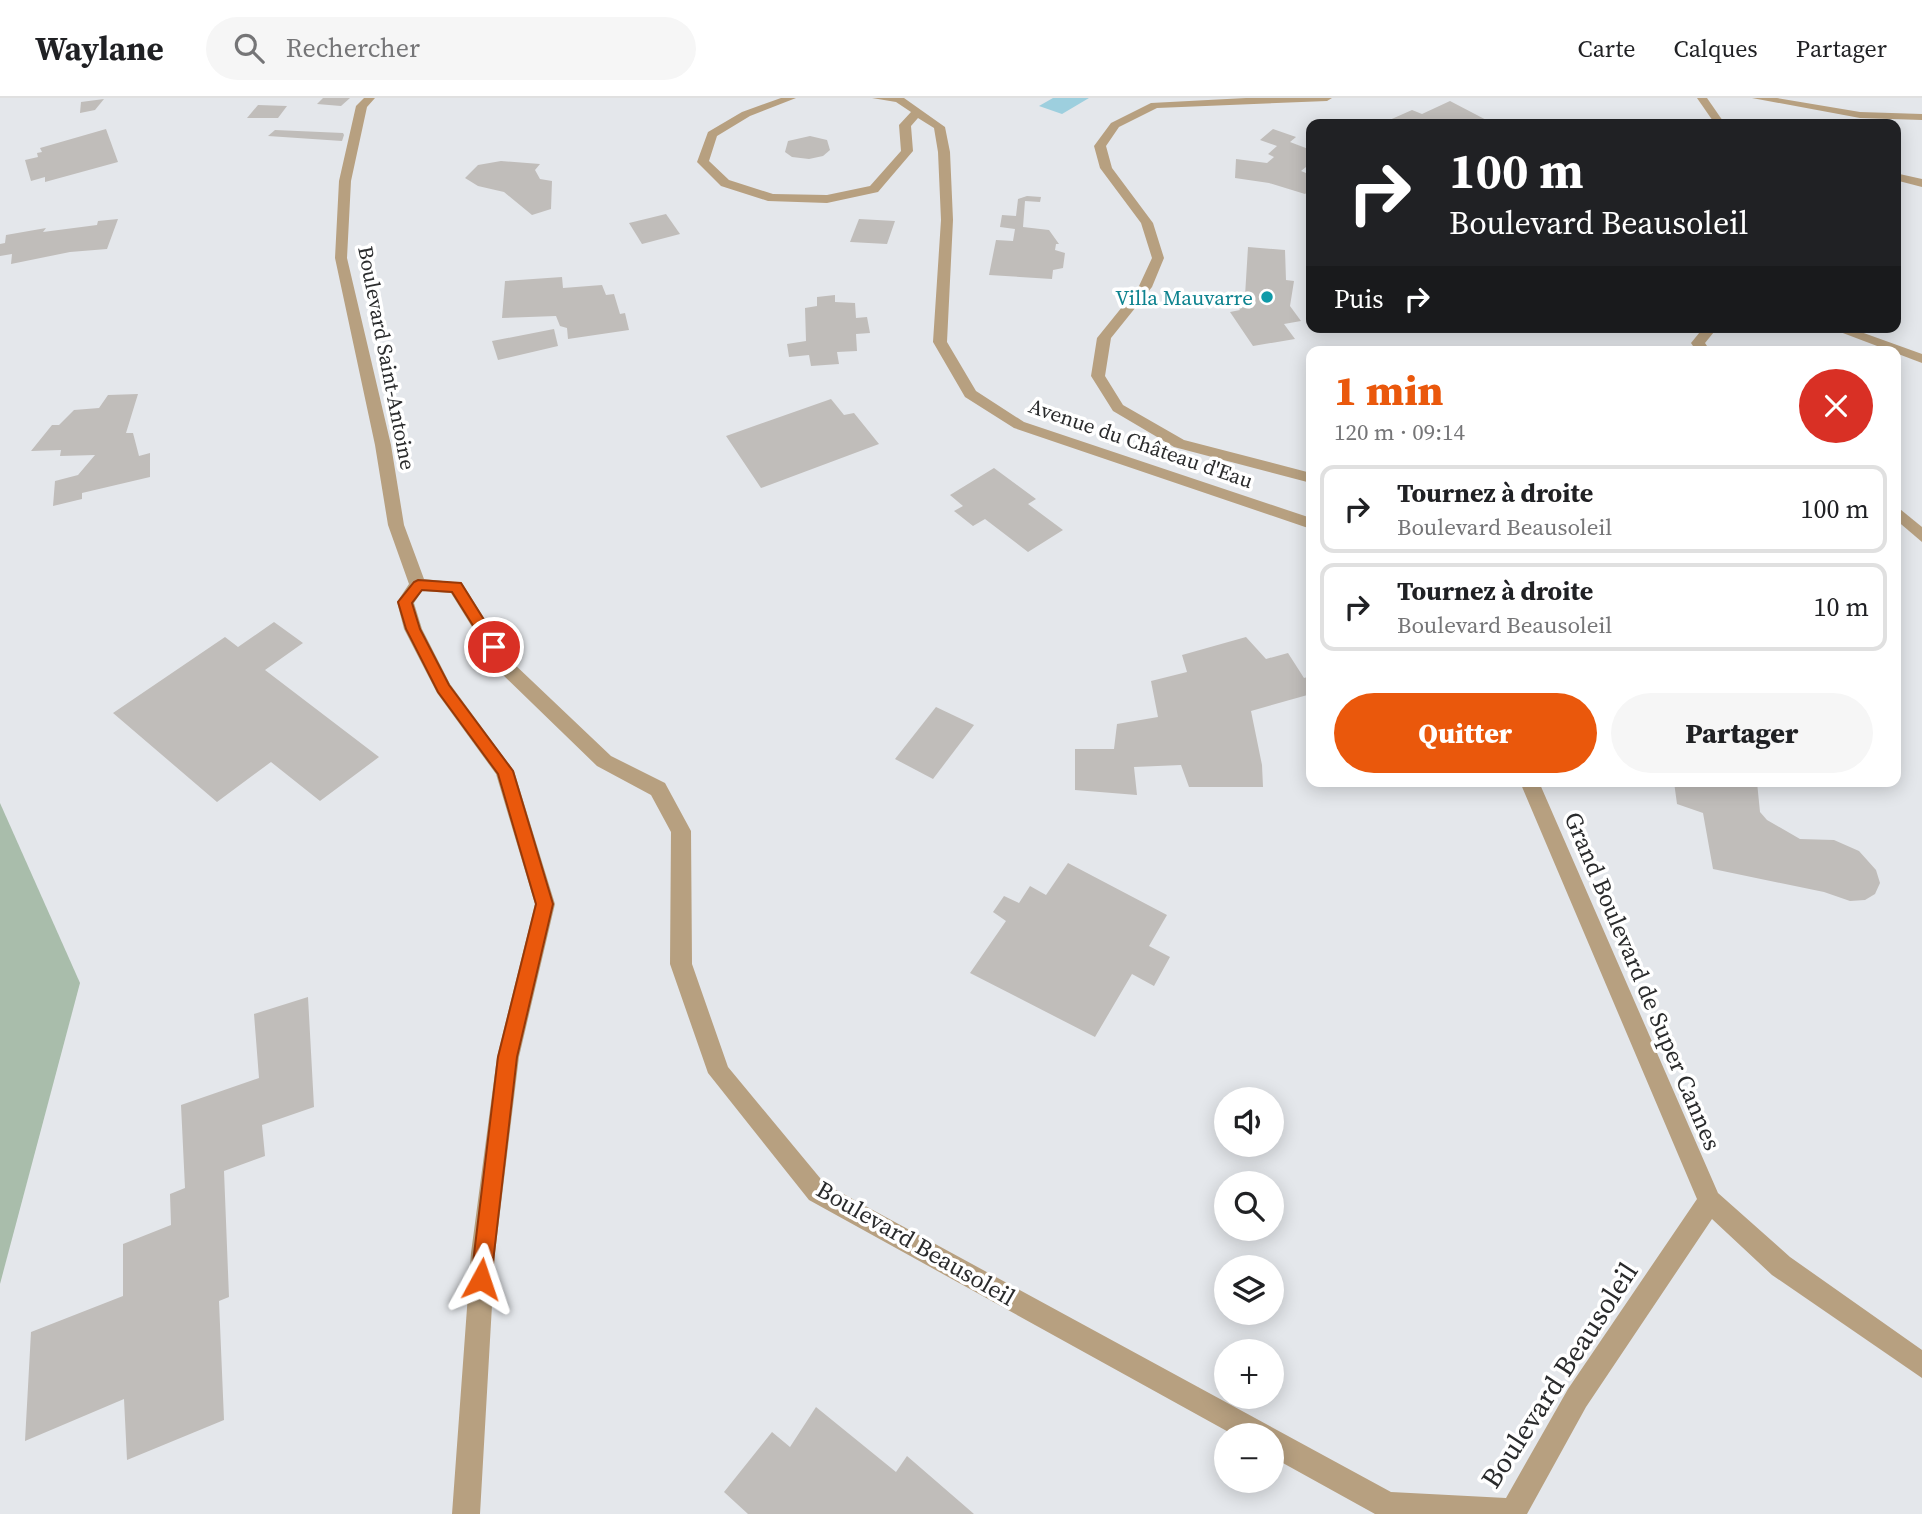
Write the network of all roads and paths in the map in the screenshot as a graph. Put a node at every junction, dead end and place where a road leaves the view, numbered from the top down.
1 (370, 98) edge
2 (790, 98) edge
3 (877, 98) edge
4 (1327, 98) edge
5 (1702, 98) edge
6 (1757, 98) edge
7 (896, 99) edge
8 (918, 111) junction
9 (1922, 117) edge
10 (1717, 119) edge
11 (1901, 178) edge
12 (1922, 183) edge
13 (1850, 333) edge
14 (1886, 346) edge
15 (1901, 351) edge
16 (1922, 359) edge
17 (1306, 477) edge
18 (1901, 516) edge
19 (1306, 522) edge
20 (1922, 536) edge
21 (418, 585) junction
22 (1531, 787) edge
23 (1710, 1201) junction
24 (1922, 1366) edge
25 (1238, 1423) edge
26 (1284, 1449) edge
27 (466, 1514) edge

1 - 21 street, Boulevard Saint-Antoine
2 - 8 street
3 - 7 street, Avenue du Château d'Eau
4 - 17 street
5 - 10 street
6 - 9 street
7 - 8 street, Avenue du Château d'Eau
8 - 19 street, Avenue du Château d'Eau
11 - 12 street
13 - 14 street
15 - 16 street
18 - 20 street
21 - 25 street, Boulevard Beausoleil
21 - 27 street
22 - 23 street, Grand Boulevard de Super Cannes
23 - 24 street
23 - 26 street, Boulevard Beausoleil

